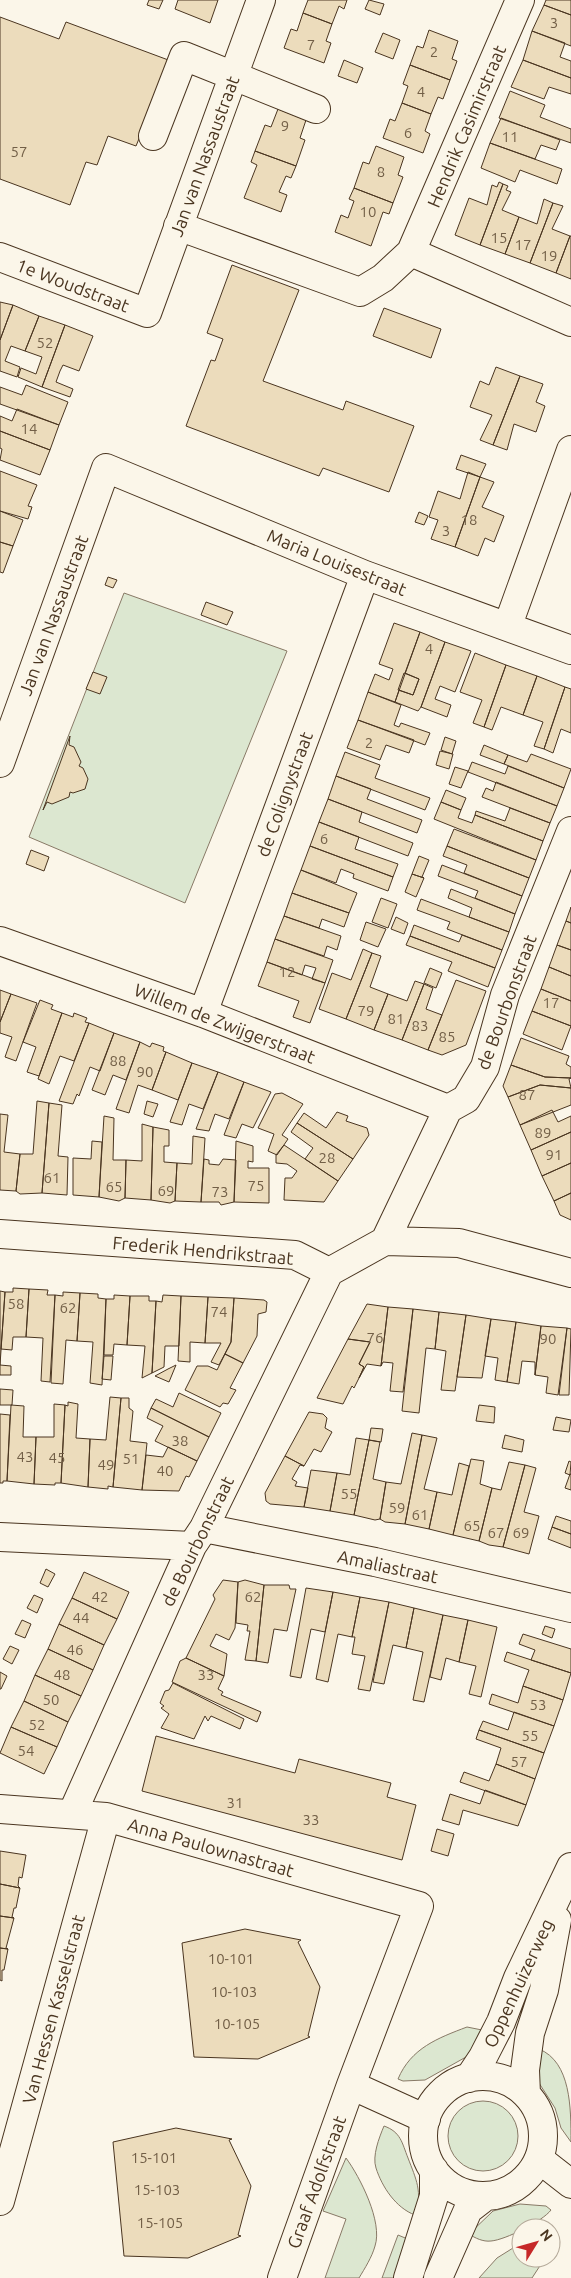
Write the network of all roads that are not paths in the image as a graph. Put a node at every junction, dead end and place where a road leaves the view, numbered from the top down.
1 (262, 0) edge
2 (520, 0) edge
3 (234, 74) junction
4 (316, 109) dead end
5 (153, 136) dead end
6 (178, 226) junction
7 (411, 252) junction
8 (0, 257) edge
9 (146, 313) joint
10 (571, 322) edge
11 (571, 450) edge
12 (106, 468) joint
13 (365, 575) junction
14 (508, 625) junction
15 (571, 650) edge
16 (0, 763) edge
17 (571, 831) edge
18 (0, 941) edge
19 (204, 1013) junction
20 (448, 1109) junction
21 (0, 1234) edge
22 (384, 1241) junction
23 (329, 1272) junction
24 (571, 1273) edge
25 (0, 1536) edge
26 (198, 1537) junction
27 (571, 1608) edge
28 (0, 1809) edge
29 (72, 1814) junction
30 (106, 1817) junction
31 (567, 1877) edge
32 (419, 1906) joint
33 (469, 2078) junction
34 (351, 2085) junction
35 (526, 2094) junction
36 (426, 2119) junction
37 (539, 2159) junction
38 (434, 2170) junction
39 (571, 2184) edge
40 (486, 2196) junction
41 (0, 2201) edge
42 (282, 2278) edge
43 (408, 2278) edge
44 (438, 2278) edge

1 - 3 street, Jan van Nassaustraat
2 - 7 street, Hendrik Casimirstraat
3 - 4 street
3 - 5 street
3 - 6 street, Jan van Nassaustraat
6 - 7 street
6 - 9 street, Jan van Nassaustraat
7 - 10 street
8 - 9 street, 1e Woudstraat
11 - 14 street
12 - 13 street, Maria Louisestraat
12 - 16 street, Jan van Nassaustraat
13 - 14 street, Maria Louisestraat
13 - 19 street, de Colignystraat
14 - 15 street, Maria Louisestraat
17 - 20 street, de Bourbonstraat
18 - 19 street, Willem de Zwijgerstraat
19 - 20 street, Willem de Zwijgerstraat
20 - 22 street, de Bourbonstraat
21 - 23 street, Frederik Hendrikstraat
22 - 23 street
22 - 24 street
23 - 26 street, de Bourbonstraat
25 - 26 street, Amaliastraat
26 - 27 street, Amaliastraat
26 - 29 street, de Bourbonstraat
28 - 29 street, Anna Paulownastraat
29 - 30 street, Anna Paulownastraat
30 - 32 street, Anna Paulownastraat
30 - 41 street, Van Hessen Kasselstraat
31 - 33 street, Oppenhuizerweg
31 - 35 street, Oppenhuizerweg
32 - 34 street, Graaf Adolfstraat
33 - 35 street
33 - 36 street
34 - 36 street
34 - 42 street, Graaf Adolfstraat
35 - 37 street
36 - 38 street
37 - 39 street
37 - 40 street
38 - 40 street
38 - 43 street
40 - 44 street

